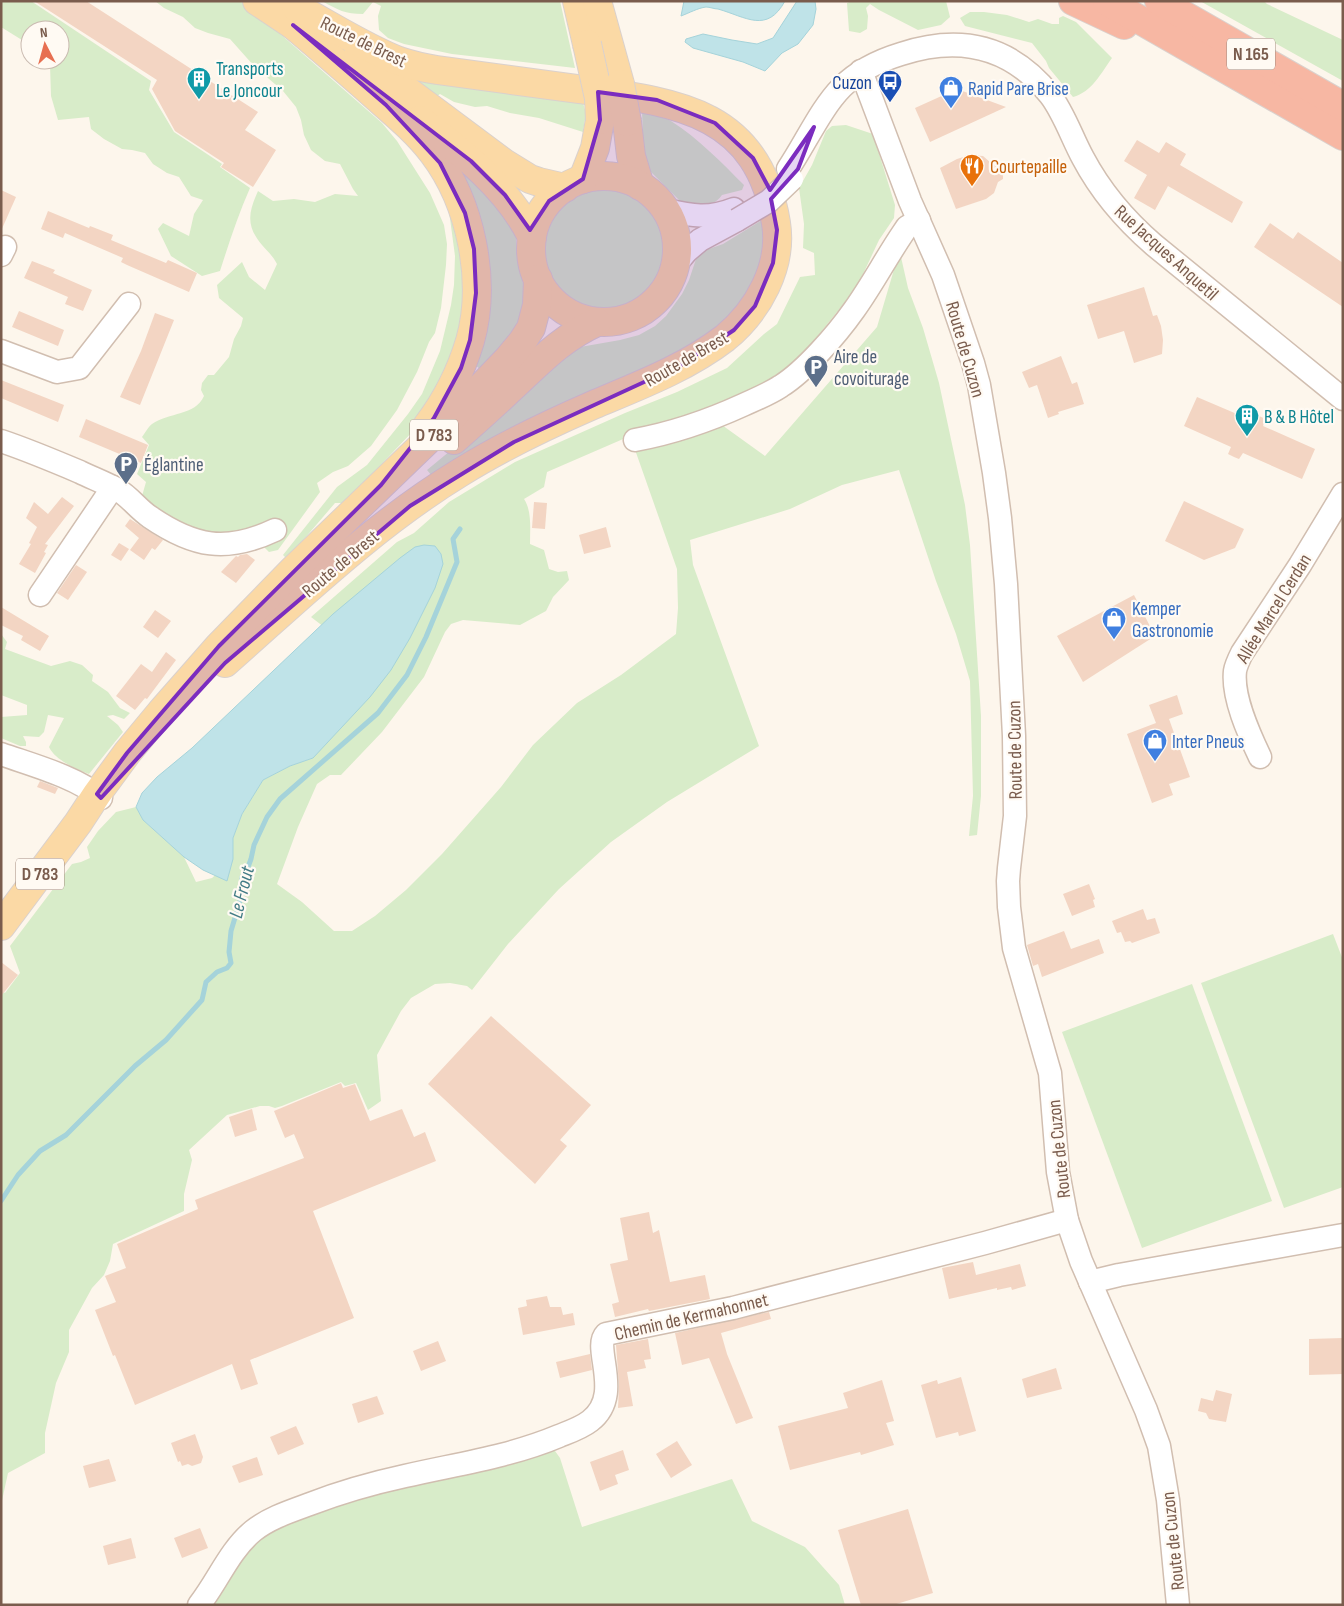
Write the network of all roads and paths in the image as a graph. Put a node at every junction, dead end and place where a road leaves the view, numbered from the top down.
1 (257, 1) edge
2 (577, 1) edge
3 (597, 1) edge
4 (1073, 1) edge
5 (1107, 1) edge
6 (1159, 1) edge
7 (292, 11) edge
8 (598, 43) junction
9 (860, 71) junction
10 (1274, 96) junction
11 (1343, 106) edge
12 (1343, 136) edge
13 (574, 184) junction
14 (640, 186) junction
15 (666, 210) junction
16 (736, 214) junction
17 (919, 220) junction
18 (532, 237) junction
19 (676, 264) junction
20 (538, 279) junction
21 (129, 304) dead end
22 (597, 322) junction
23 (1, 350) edge
24 (1343, 398) edge
25 (635, 440) dead end
26 (1, 441) edge
27 (381, 485) junction
28 (119, 491) junction
29 (1343, 494) edge
30 (275, 530) dead end
31 (40, 595) dead end
32 (225, 663) junction
33 (1, 754) edge
34 (1260, 757) dead end
35 (99, 796) junction
36 (1, 926) edge
37 (1067, 1220) junction
38 (1343, 1235) edge
39 (1090, 1282) junction
40 (199, 1605) edge
41 (1178, 1605) edge

1 - 7 main road, Route de Brest
2 - 8 main road
3 - 8 main road
4 - 10 highway
5 - 10 highway, N 165
6 - 11 highway, N 165
7 - 13 main road, Route de Brest
7 - 18 main road, Route de Brest
7 - 27 main road, Route de Brest
7 - 32 main road, Route de Brest
8 - 13 main road, bridge
8 - 14 main road, bridge
9 - 16 street
9 - 17 street, Route de Cuzon
9 - 24 street, Rue Jacques Anquetil
10 - 12 highway, N 165
13 - 14 main road
13 - 18 main road
14 - 15 main road
15 - 16 street
15 - 19 main road
16 - 19 street
17 - 25 street
17 - 37 street, Route de Cuzon
18 - 20 main road
19 - 22 main road
20 - 22 main road
20 - 27 main road, Route de Brest / D 783
21 - 23 street
22 - 32 main road, Route de Brest / D 783
26 - 28 street
27 - 35 main road, Route de Brest / D 783
28 - 30 street
28 - 31 street
29 - 34 street, Allée Marcel Cerdan
32 - 35 main road, Route de Brest / D 783
33 - 35 street
35 - 36 main road, Route de Brest / D 783
37 - 39 street, Route de Cuzon
37 - 40 street, Chemin de Kermahonnet
38 - 39 street
39 - 41 street, Route de Cuzon

